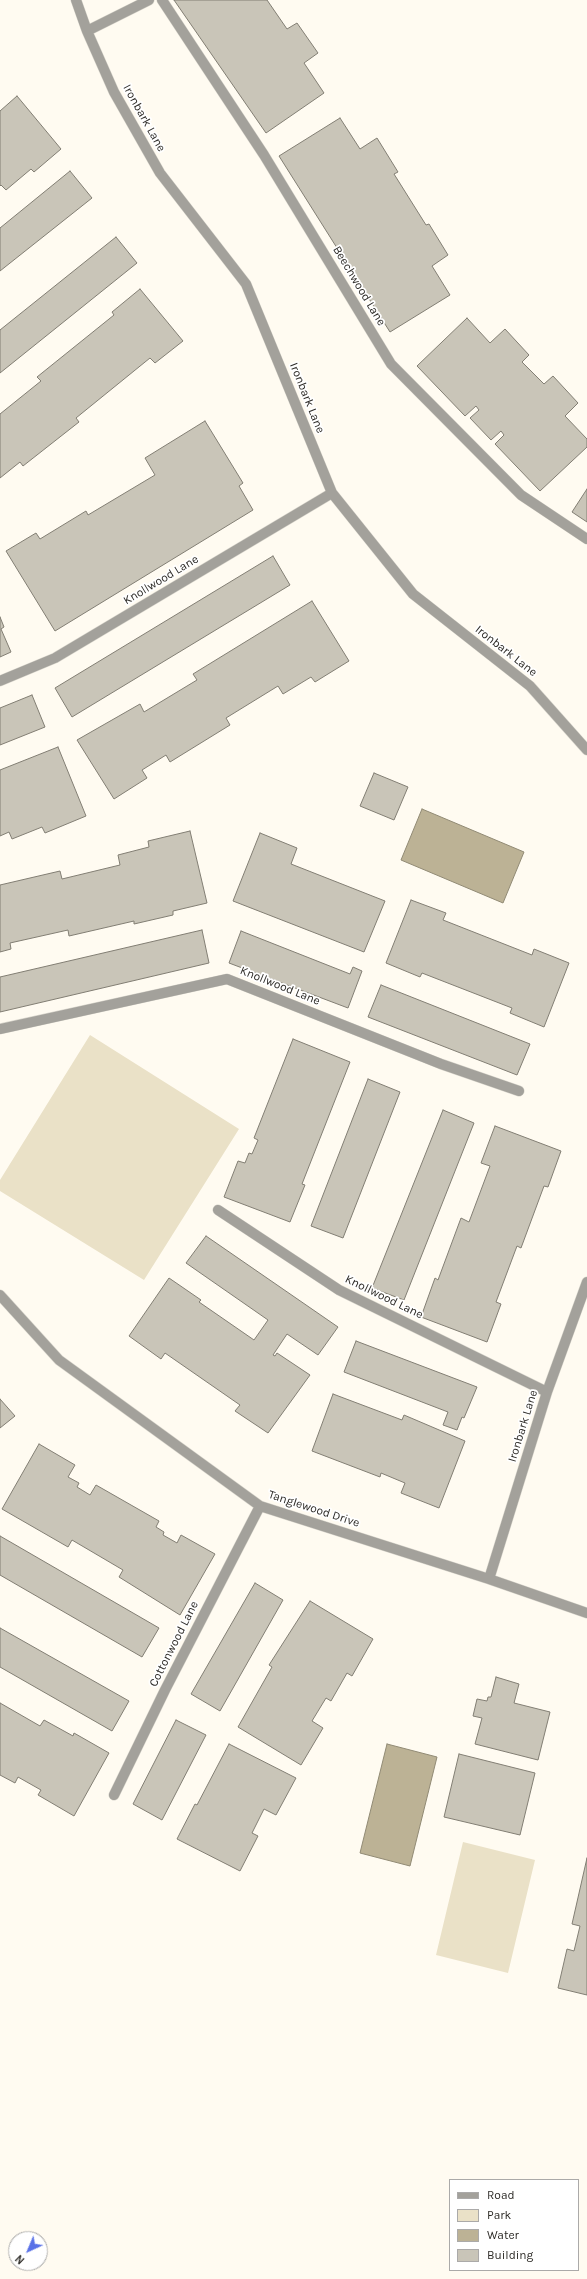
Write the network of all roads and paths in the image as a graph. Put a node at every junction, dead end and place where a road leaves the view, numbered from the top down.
1 (76, 0) edge
2 (149, 0) edge
3 (162, 0) edge
4 (87, 31) junction
5 (332, 493) junction
6 (587, 539) edge
7 (0, 681) edge
8 (587, 750) edge
9 (0, 1029) edge
10 (519, 1091) dead end
11 (218, 1210) dead end
12 (587, 1282) edge
13 (0, 1295) edge
14 (547, 1392) junction
15 (260, 1506) junction
16 (489, 1579) junction
17 (587, 1613) edge
18 (114, 1795) dead end

1 - 4 street, Ironbark Lane
2 - 4 street
3 - 6 street, Beechwood Lane
4 - 5 street, Ironbark Lane
5 - 7 street, Knollwood Lane
5 - 8 street, Ironbark Lane
9 - 10 street, Knollwood Lane
11 - 14 street, Knollwood Lane
12 - 14 street, Ironbark Lane
13 - 15 street, Tanglewood Drive
14 - 16 street, Ironbark Lane
15 - 16 street, Tanglewood Drive
15 - 18 street, Cottonwood Lane
16 - 17 street, Tanglewood Drive

